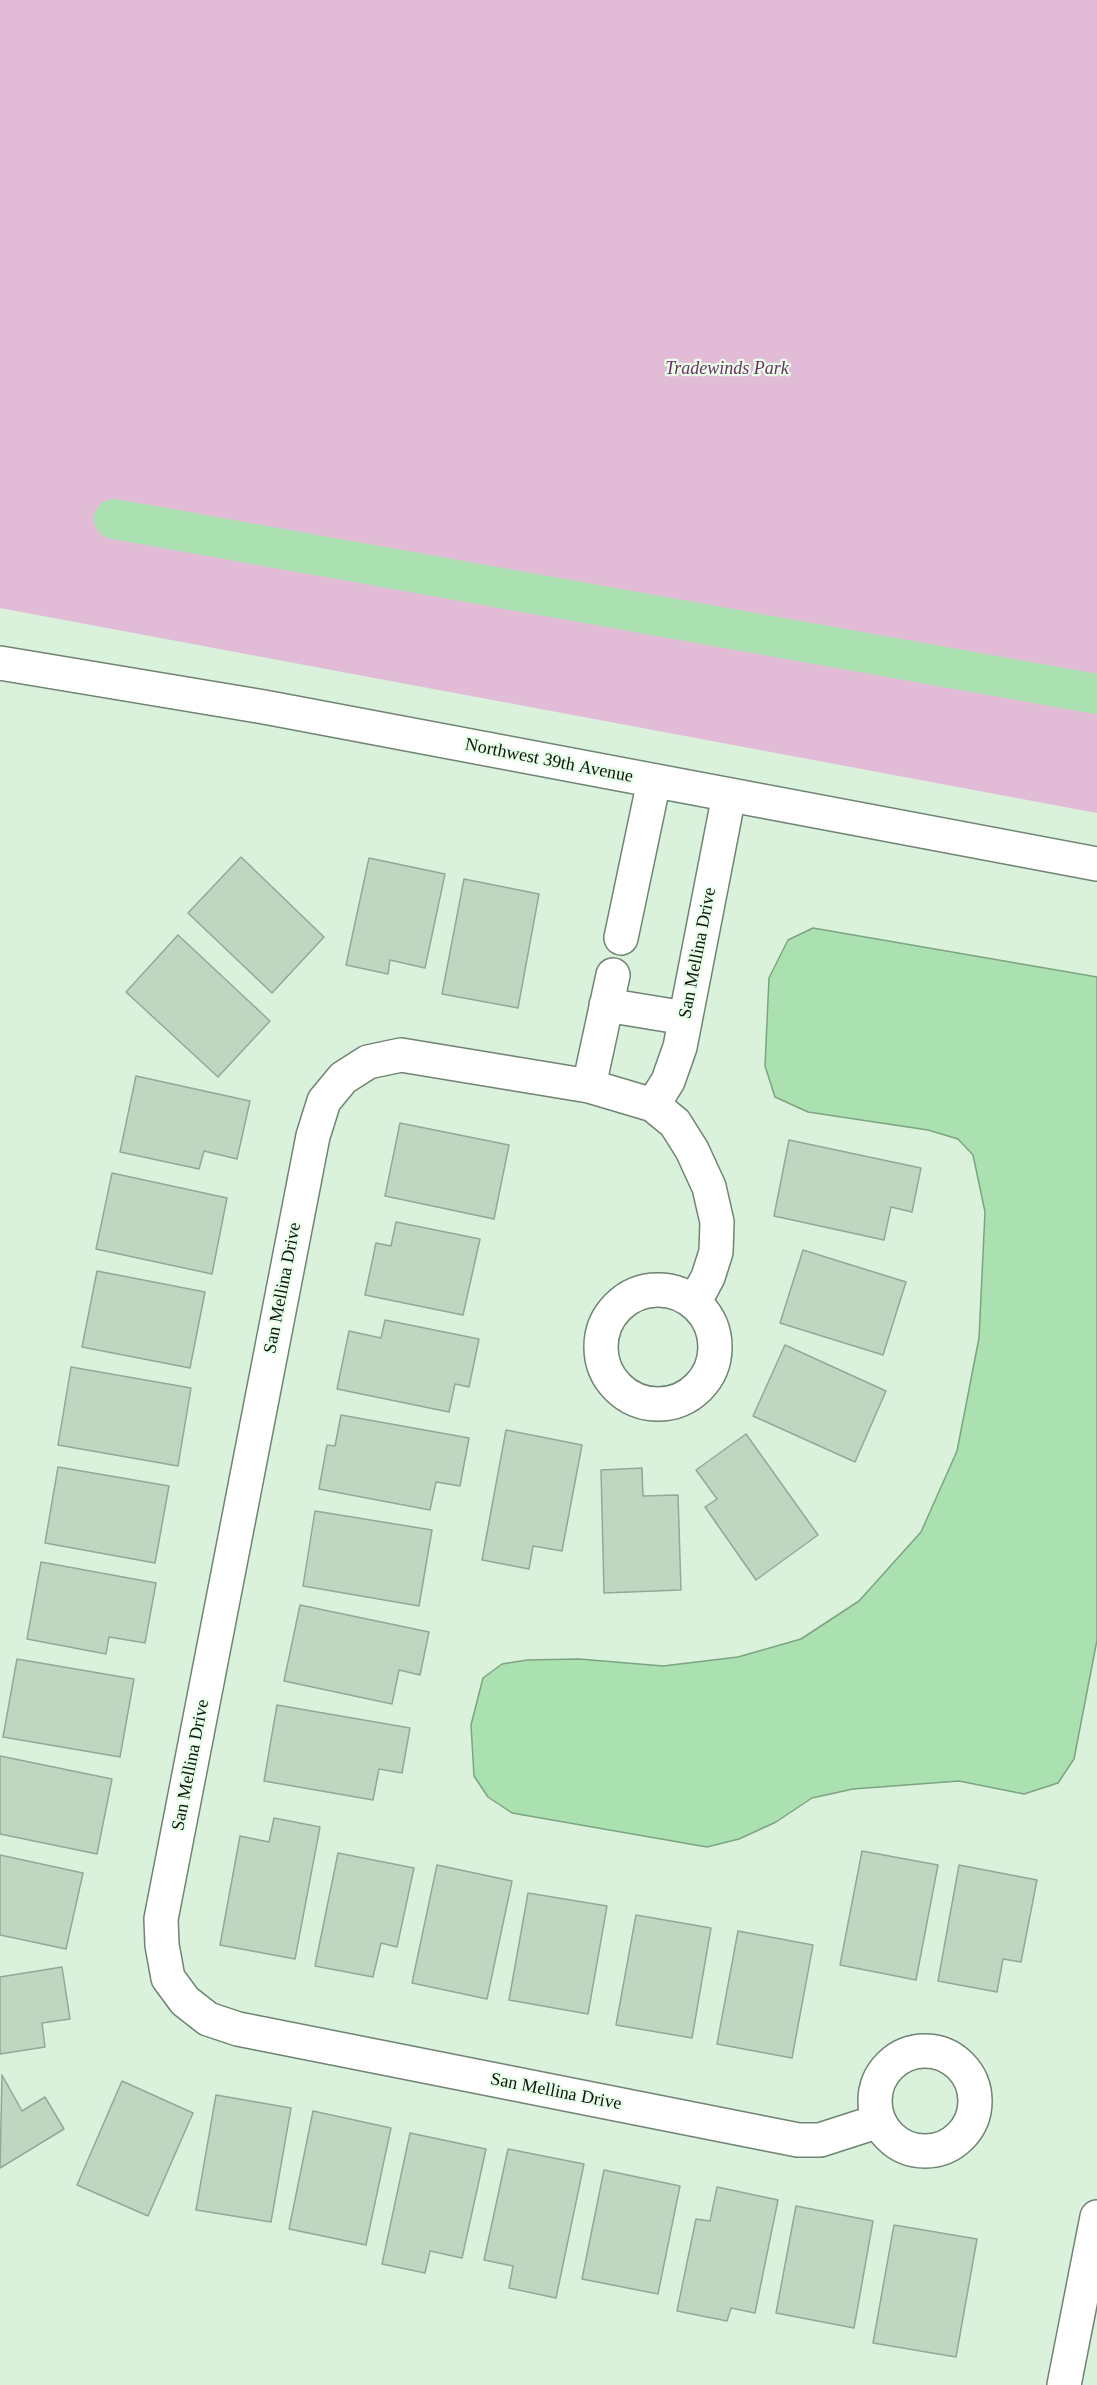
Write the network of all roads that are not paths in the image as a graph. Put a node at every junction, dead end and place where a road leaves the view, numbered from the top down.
1 (0, 663) edge
2 (654, 781) junction
3 (729, 795) junction
4 (1097, 864) edge
5 (621, 938) dead end
6 (686, 1018) junction
7 (589, 1086) junction
8 (653, 1105) junction
9 (694, 1303) dead end
10 (879, 2121) dead end
11 (1097, 2217) edge
12 (1064, 2385) edge

1 - 2 street, Northwest 39th Avenue
2 - 3 street, Northwest 39th Avenue
2 - 5 street
3 - 4 street, Northwest 39th Avenue
3 - 6 street, San Mellina Drive
6 - 7 street
6 - 8 street, San Mellina Drive
7 - 8 street, San Mellina Drive
7 - 10 street, San Mellina Drive
8 - 9 street, San Mellina Drive
11 - 12 street

